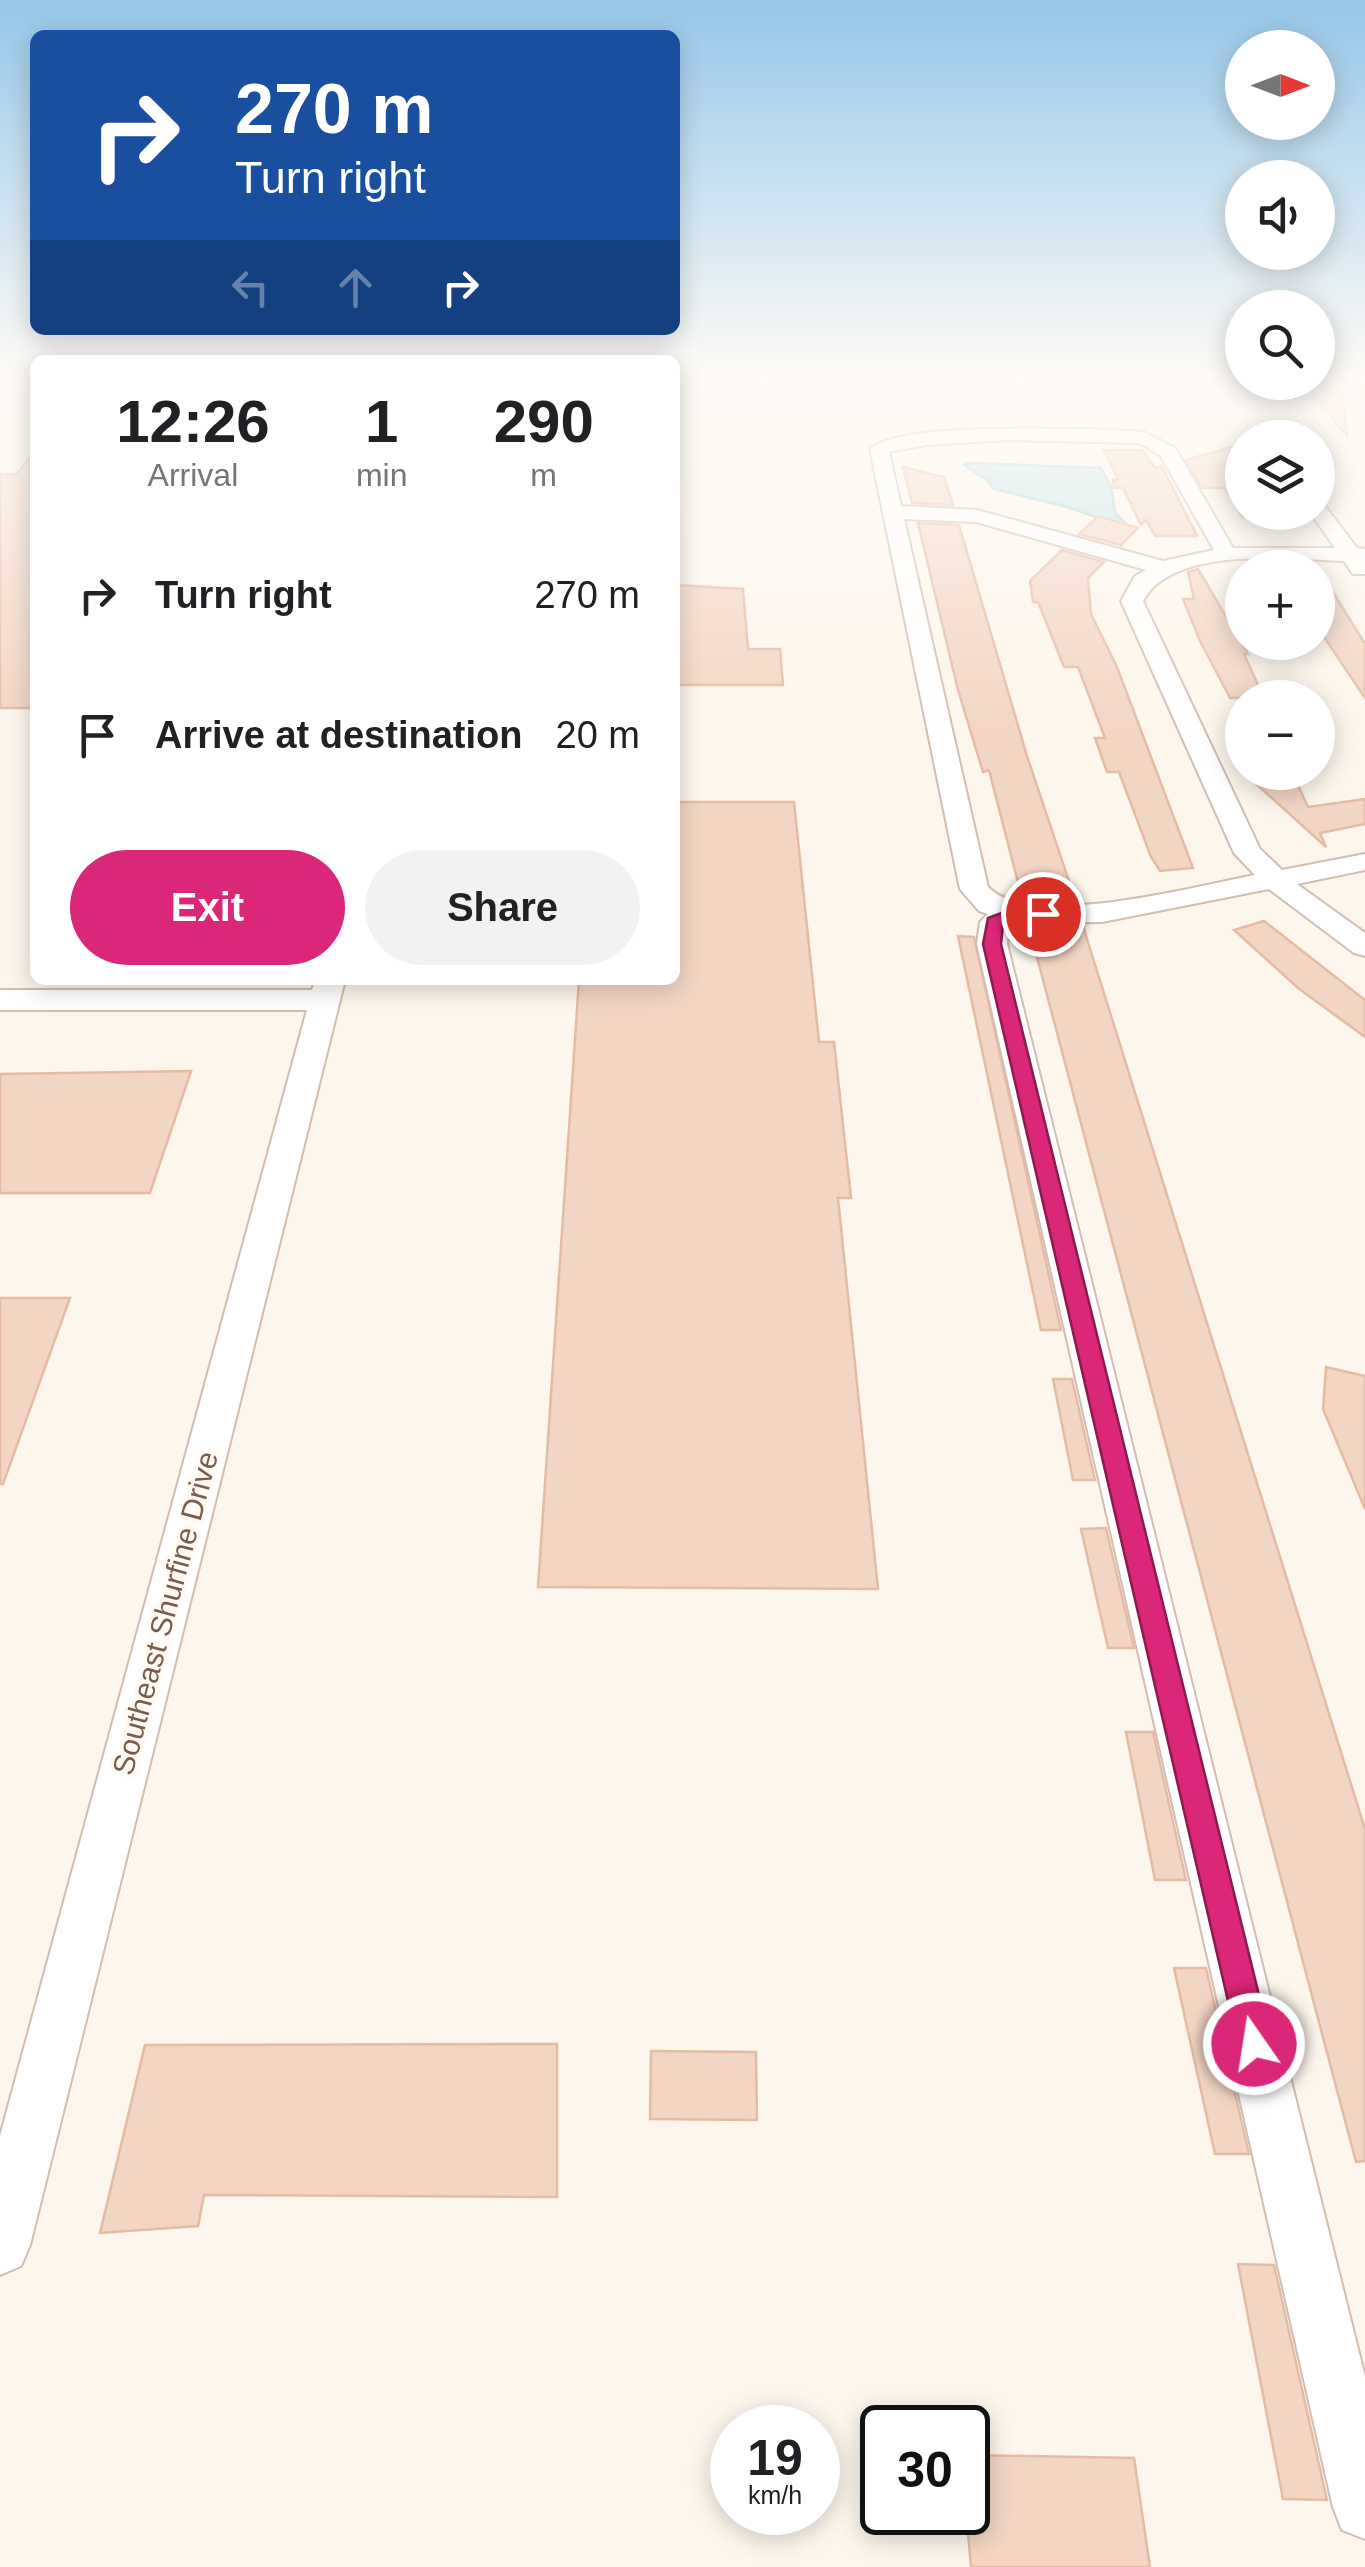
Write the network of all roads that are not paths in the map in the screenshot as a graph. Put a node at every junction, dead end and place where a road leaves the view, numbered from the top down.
1 (889, 497) edge
2 (1194, 497) edge
3 (893, 512) junction
4 (1335, 529) edge
5 (1225, 550) edge
6 (1358, 554) edge
7 (1225, 555) edge
8 (1161, 567) junction
9 (1365, 575) edge
10 (1365, 862) edge
11 (1272, 879) junction
12 (1015, 914) junction
13 (1365, 947) edge
14 (328, 990) edge
15 (0, 1000) edge
16 (0, 2245) edge
17 (1365, 2507) edge

1 - 3 street
2 - 5 street
3 - 8 street
3 - 12 street
4 - 6 street
6 - 9 street
7 - 8 street
8 - 11 street
10 - 11 street
11 - 12 street
11 - 13 street
12 - 17 street
14 - 15 street
14 - 16 street, Southeast Shurfine Drive

